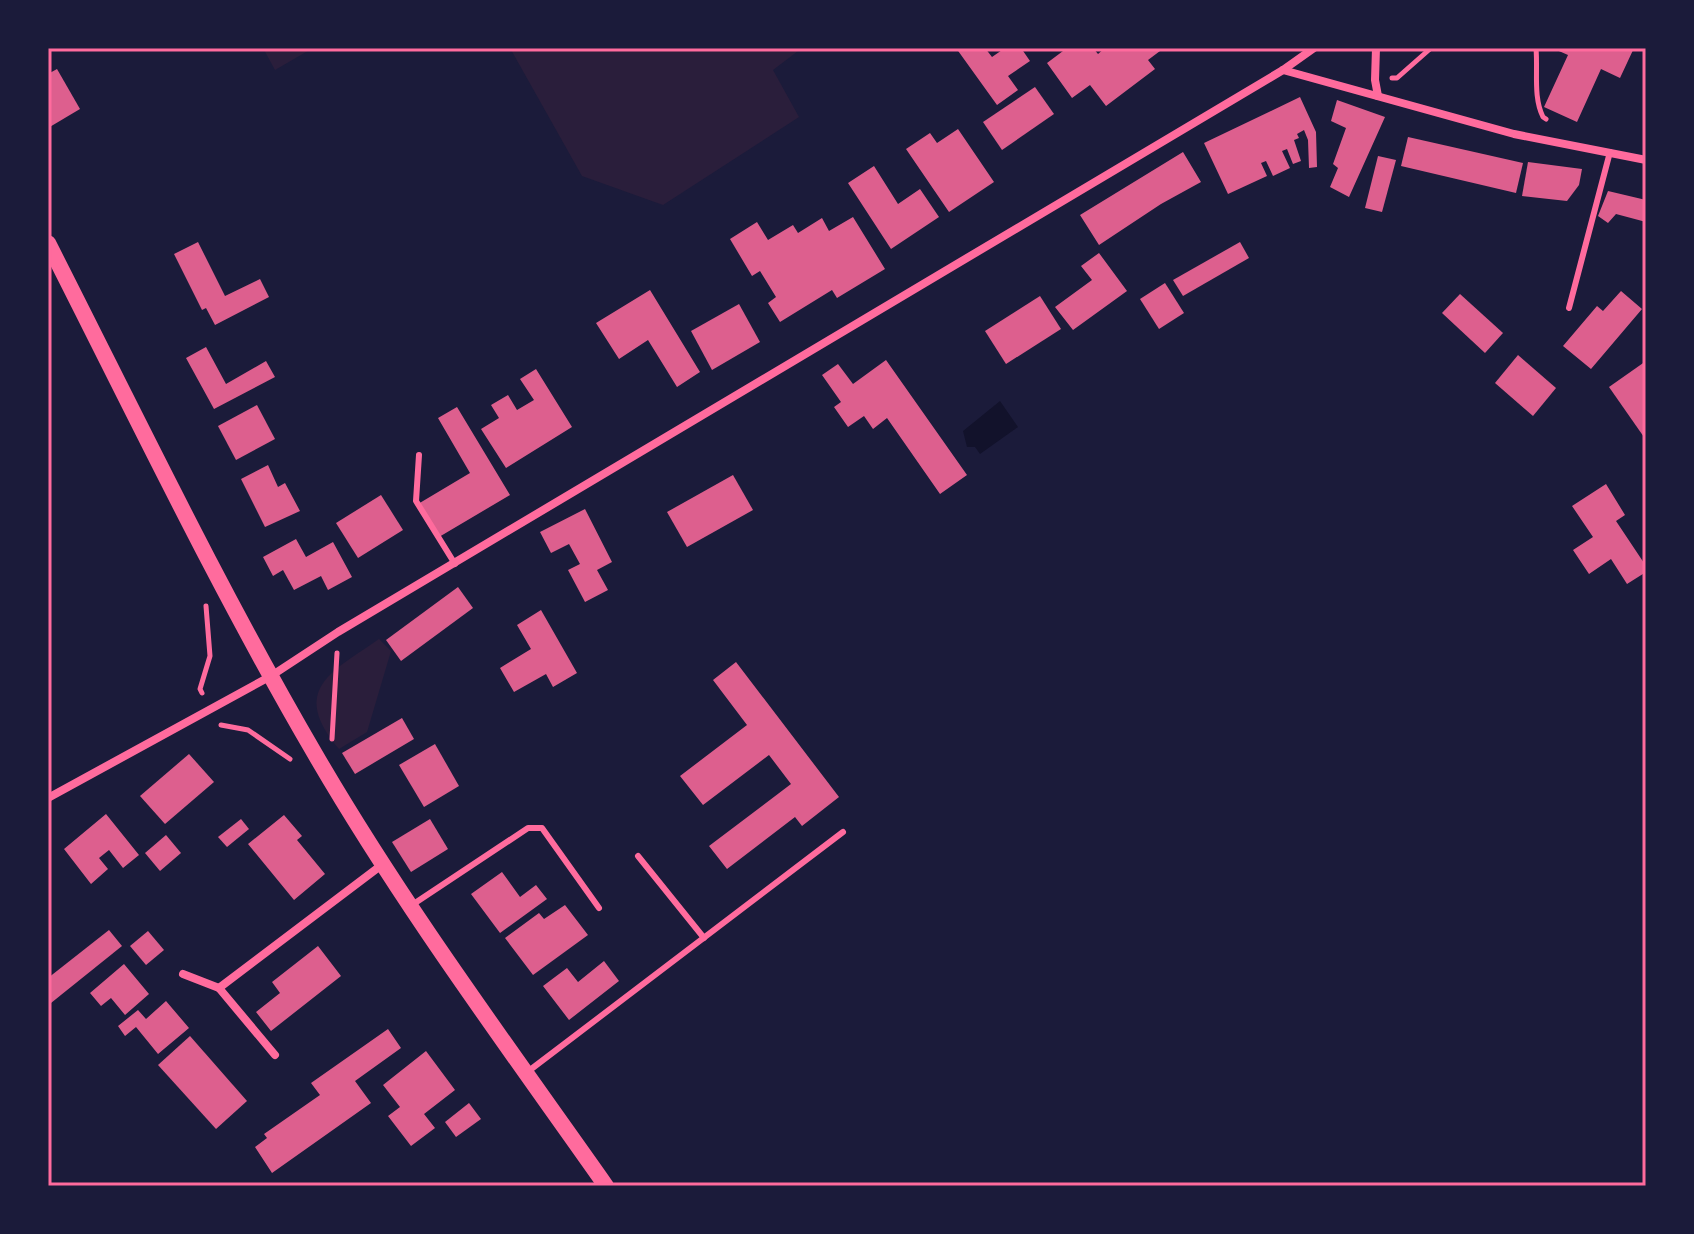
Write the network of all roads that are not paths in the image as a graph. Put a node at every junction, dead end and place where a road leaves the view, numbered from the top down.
1 (1314, 48) edge
2 (1376, 48) edge
3 (1283, 70) junction
4 (1378, 96) junction
5 (1610, 152) junction
6 (1646, 160) edge
7 (48, 243) edge
8 (1569, 308) dead end
9 (419, 455) dead end
10 (455, 564) junction
11 (271, 676) junction
12 (48, 798) edge
13 (843, 832) dead end
14 (638, 856) dead end
15 (383, 864) junction
16 (409, 907) junction
17 (599, 908) dead end
18 (704, 938) junction
19 (183, 974) dead end
20 (219, 988) junction
21 (275, 1055) dead end
22 (526, 1073) junction
23 (606, 1186) edge

1 - 3 street
2 - 4 street
3 - 4 street
3 - 10 street
4 - 5 street
5 - 6 street
5 - 8 lane
7 - 11 main road
9 - 10 lane
10 - 11 street
11 - 12 street
11 - 15 main road
13 - 18 lane
14 - 18 lane
15 - 16 main road
15 - 20 street
16 - 17 lane
16 - 22 main road
18 - 22 lane
19 - 20 street
20 - 21 street
22 - 23 main road

